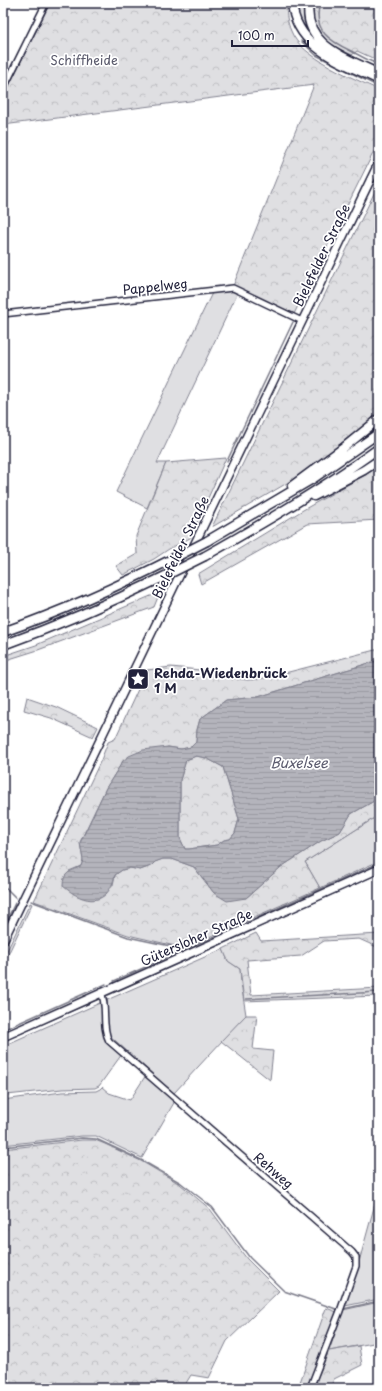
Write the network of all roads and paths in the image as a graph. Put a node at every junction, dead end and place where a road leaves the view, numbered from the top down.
1 (46, 3) edge
2 (292, 3) edge
3 (309, 3) edge
4 (379, 74) edge
5 (379, 80) edge
6 (3, 90) edge
7 (379, 162) edge
8 (3, 314) edge
9 (302, 321) junction
10 (379, 419) edge
11 (379, 432) edge
12 (379, 448) edge
13 (379, 460) edge
14 (283, 511) junction
15 (256, 513) junction
16 (3, 632) edge
17 (3, 646) edge
18 (379, 869) edge
19 (3, 941) edge
20 (101, 992) junction
21 (3, 1035) edge
22 (310, 1388) edge

1 - 6 street
2 - 5 highway
3 - 4 highway
7 - 9 main road, Bielefelder Straße
8 - 9 street, Pappelweg
9 - 19 main road, Bielefelder Straße
10 - 15 highway
11 - 15 highway
12 - 14 highway
13 - 14 highway
14 - 17 highway, bridge
15 - 16 highway, bridge
18 - 20 main road, Gütersloher Straße
20 - 21 main road, Gütersloher Straße
20 - 22 street, Rehweg

